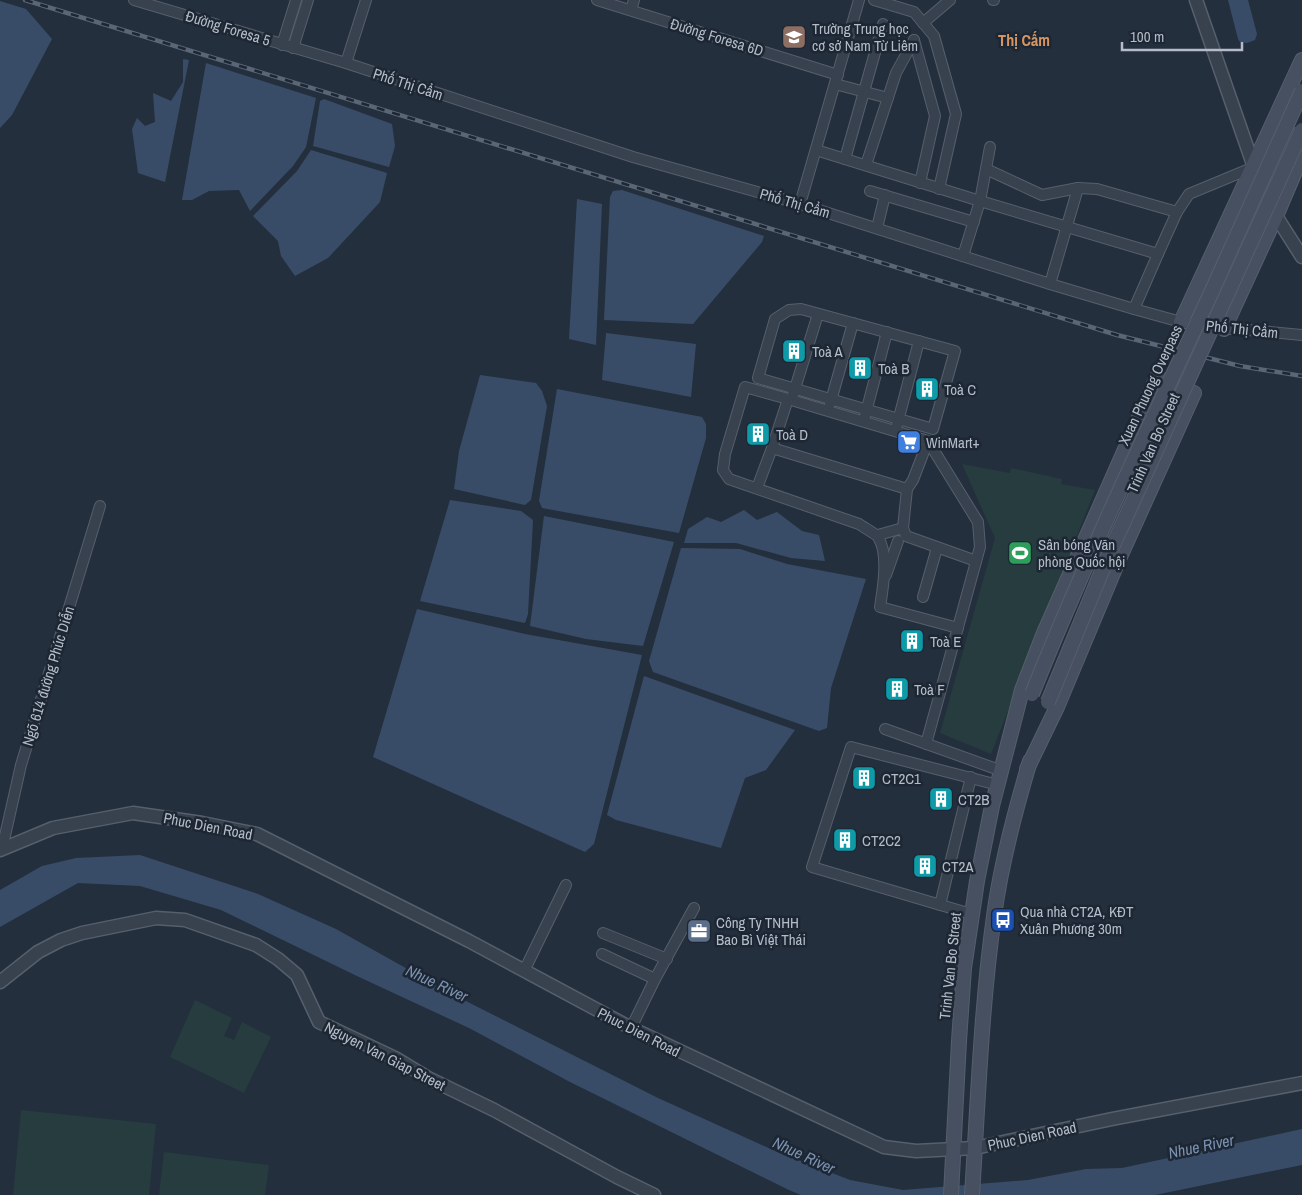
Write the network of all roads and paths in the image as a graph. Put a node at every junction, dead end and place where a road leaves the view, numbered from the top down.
1 (134, 0) edge
2 (296, 0) edge
3 (308, 0) edge
4 (366, 0) edge
5 (597, 0) edge
6 (860, 0) edge
7 (874, 0) edge
8 (950, 0) edge
9 (1196, 0) edge
10 (632, 5) edge
11 (923, 23) junction
12 (883, 24) dead end
13 (282, 45) junction
14 (294, 48) junction
15 (1302, 60) edge
16 (346, 63) junction
17 (836, 79) junction
18 (1302, 91) edge
19 (864, 92) junction
20 (888, 98) junction
21 (1302, 130) edge
22 (990, 147) dead end
23 (816, 150) junction
24 (1302, 155) edge
25 (845, 159) junction
26 (866, 166) junction
27 (1254, 167) junction
28 (986, 169) junction
29 (920, 182) junction
30 (939, 188) junction
31 (1078, 188) junction
32 (870, 191) dead end
33 (885, 195) junction
34 (1239, 198) junction
35 (980, 201) junction
36 (800, 204) junction
37 (1177, 212) junction
38 (1276, 216) junction
39 (974, 222) junction
40 (1066, 227) junction
41 (877, 228) junction
42 (1158, 254) junction
43 (964, 256) junction
44 (1302, 257) edge
45 (1050, 284) junction
46 (1134, 308) junction
47 (818, 314) junction
48 (1181, 322) junction
49 (853, 323) junction
50 (1224, 328) junction
51 (887, 332) junction
52 (1302, 335) edge
53 (920, 341) junction
54 (795, 389) junction
55 (790, 399) junction
56 (832, 399) junction
57 (866, 410) junction
58 (828, 411) junction
59 (899, 419) junction
60 (863, 422) junction
61 (895, 431) junction
62 (928, 441) junction
63 (772, 448) junction
64 (757, 488) junction
65 (907, 489) junction
66 (100, 506) dead end
67 (902, 535) junction
68 (878, 536) junction
69 (937, 548) junction
70 (883, 550) junction
71 (976, 561) junction
72 (884, 580) junction
73 (923, 597) dead end
74 (958, 628) junction
75 (1032, 694) joint
76 (1048, 702) joint
77 (884, 730) dead end
78 (926, 744) junction
79 (1009, 745) junction
80 (1027, 769) junction
81 (971, 778) junction
82 (1000, 778) junction
83 (1, 849) edge
84 (566, 885) dead end
85 (940, 905) junction
86 (694, 908) dead end
87 (971, 914) junction
88 (604, 933) dead end
89 (602, 954) dead end
90 (667, 959) junction
91 (524, 971) junction
92 (655, 979) junction
93 (0, 982) edge
94 (631, 1028) junction
95 (1302, 1083) edge
96 (974, 1154) junction
97 (953, 1156) junction
98 (654, 1195) edge
99 (951, 1195) edge
100 (972, 1195) edge

1 - 13 street, Đường Foresa 5
2 - 13 street
3 - 14 street
4 - 16 street
5 - 10 street, Đường Foresa 6D
6 - 17 street
7 - 11 street
8 - 11 street
9 - 27 street
10 - 17 street, Đường Foresa 6D
11 - 30 street
12 - 19 street
13 - 14 street, Đường Foresa 5
14 - 16 street, Phố Thị Cẩm
15 - 27 main road
16 - 36 street, Phố Thị Cẩm
17 - 19 street, Đường Foresa 6D
17 - 23 street
18 - 75 main road, Xuan Phuong Overpass, bridge
19 - 20 street, Đường Foresa 6D
19 - 25 street
20 - 26 street
20 - 29 street
21 - 76 main road, Xuan Phuong Overpass, bridge
22 - 28 street
23 - 25 street
23 - 36 street
24 - 38 main road
25 - 26 street
26 - 29 street
27 - 34 main road
27 - 37 street
28 - 31 street
28 - 35 street
29 - 30 street
30 - 35 street
31 - 37 street
31 - 40 street
32 - 33 street
33 - 39 street
33 - 41 street
34 - 38 street
34 - 48 main road
35 - 39 street
35 - 40 street
36 - 41 street, Phố Thị Cẩm
37 - 42 street
38 - 44 street
38 - 50 main road
39 - 43 street
40 - 42 street
40 - 45 street
41 - 43 street, Phố Thị Cẩm
42 - 46 street
43 - 45 street, Phố Thị Cẩm
45 - 46 street, Phố Thị Cẩm
46 - 48 street, Phố Thị Cẩm
47 - 49 street
47 - 54 street
47 - 54 street
48 - 50 street, Phố Thị Cẩm
49 - 51 street
49 - 56 street
50 - 52 street, Phố Thị Cẩm
51 - 53 street
51 - 57 street
53 - 59 street
53 - 59 street
54 - 55 street
54 - 56 street
55 - 58 street
55 - 63 street
55 - 64 street
56 - 57 street
56 - 58 street
57 - 59 street
57 - 60 street
58 - 60 street
59 - 61 street
60 - 61 street
61 - 62 street
62 - 65 street
62 - 71 street
63 - 64 street
63 - 65 street
64 - 68 street
65 - 67 street
66 - 83 street, Ngõ 614 đường Phúc Diễn
67 - 68 street
67 - 69 street
67 - 70 street
67 - 72 street
68 - 70 street
69 - 71 street
69 - 73 street
70 - 72 street
71 - 74 street
72 - 74 street
74 - 78 street
75 - 79 main road, Trinh Van Bo Street
76 - 80 main road, Trinh Van Bo Street
77 - 78 street
78 - 82 street
79 - 80 main road, Trinh Van Bo Street
79 - 82 main road, Trinh Van Bo Street
80 - 96 main road, Trinh Van Bo Street
81 - 82 street
81 - 85 street
81 - 85 street
82 - 87 main road, Trinh Van Bo Street
83 - 91 street, Phuc Dien Road
84 - 91 street
85 - 87 street
86 - 90 street
87 - 97 main road, Trinh Van Bo Street
88 - 90 street
89 - 92 street
90 - 92 street
91 - 94 street, Phuc Dien Road
92 - 94 street
93 - 98 street, Nguyen Van Giap Street
94 - 97 street, Phuc Dien Road
95 - 96 street, Phuc Dien Road
96 - 97 street, Phuc Dien Road
96 - 100 main road, Trinh Van Bo Street
97 - 99 main road, Trinh Van Bo Street

